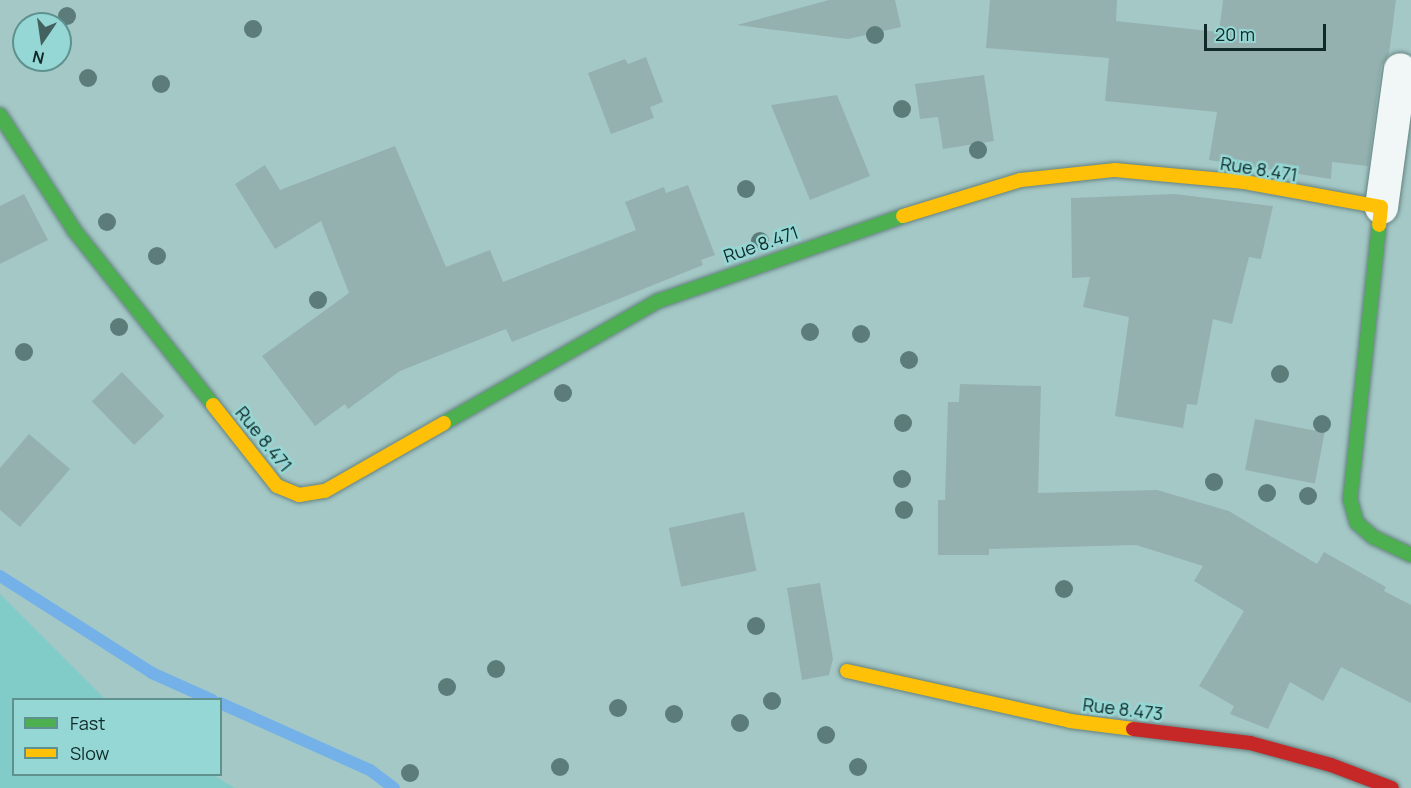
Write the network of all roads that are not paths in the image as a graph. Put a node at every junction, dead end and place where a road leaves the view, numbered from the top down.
1 (1400, 69) dead end
2 (0, 116) edge
3 (1381, 207) junction
4 (1411, 555) edge
5 (847, 671) dead end
6 (1392, 788) edge

1 - 3 street
2 - 3 street, Rue 8.471
3 - 4 street
5 - 6 street, Rue 8.473

